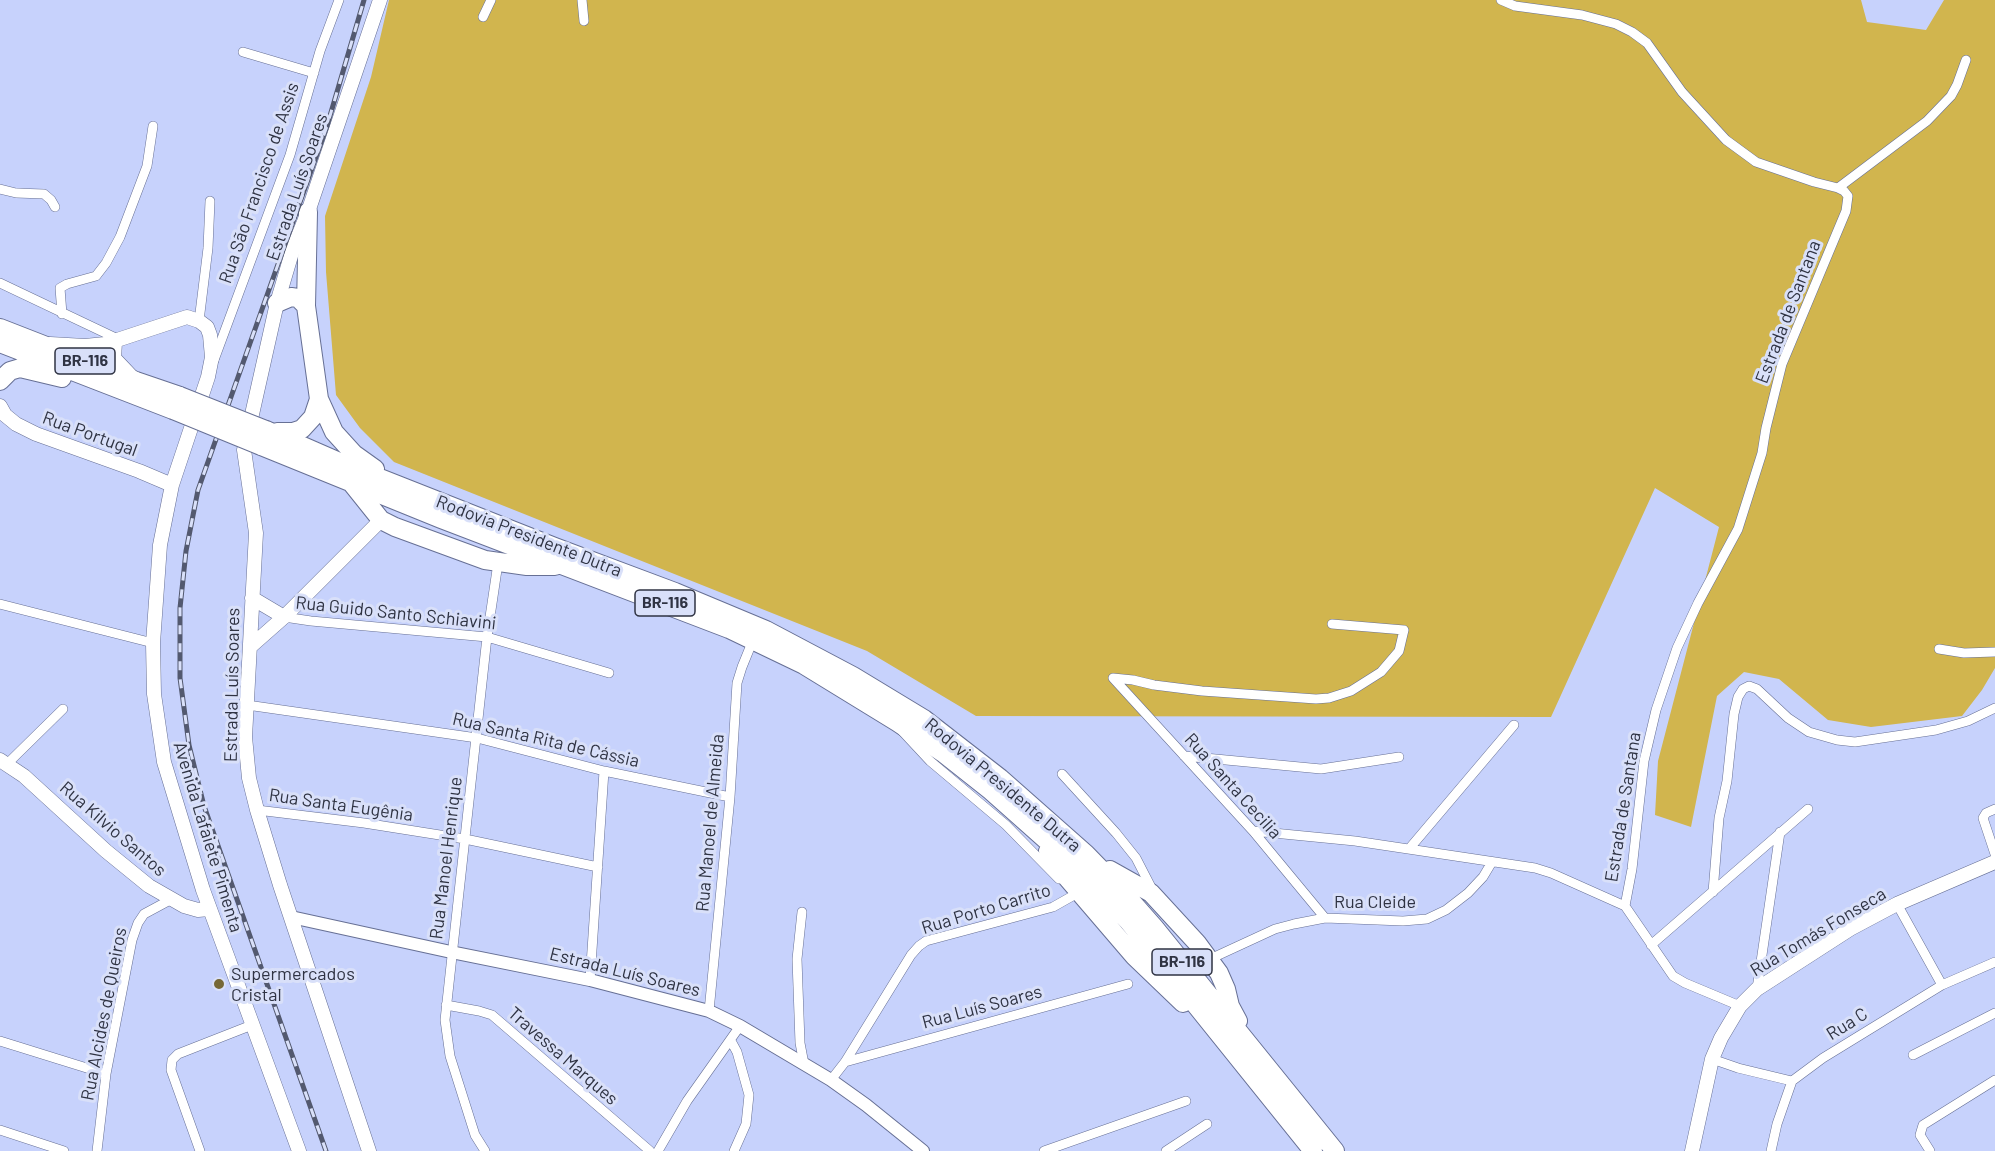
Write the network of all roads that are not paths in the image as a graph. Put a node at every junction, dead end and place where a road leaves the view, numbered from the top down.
1 (339, 0) edge
2 (380, 0) edge
3 (491, 0) edge
4 (582, 0) edge
5 (1501, 0) edge
6 (483, 17) dead end
7 (584, 21) dead end
8 (243, 52) dead end
9 (1966, 60) dead end
10 (314, 73) junction
11 (153, 126) dead end
12 (1838, 188) junction
13 (0, 189) edge
14 (210, 201) dead end
15 (55, 207) dead end
16 (308, 212) junction
17 (0, 284) edge
18 (277, 303) junction
19 (306, 306) junction
20 (62, 314) junction
21 (199, 321) junction
22 (0, 328) edge
23 (117, 341) junction
24 (34, 342) junction
25 (0, 343) edge
26 (0, 364) edge
27 (20, 368) junction
28 (208, 377) junction
29 (0, 381) edge
30 (136, 381) junction
31 (117, 388) junction
32 (319, 399) junction
33 (176, 403) junction
34 (0, 407) edge
35 (266, 436) junction
36 (352, 483) junction
37 (172, 485) junction
38 (381, 520) junction
39 (498, 562) junction
40 (598, 562) junction
41 (565, 566) junction
42 (252, 598) junction
43 (0, 604) edge
44 (284, 617) junction
45 (1332, 624) dead end
46 (487, 637) junction
47 (753, 640) junction
48 (153, 643) junction
49 (250, 648) junction
50 (1939, 649) dead end
51 (1995, 652) edge
52 (609, 673) dead end
53 (247, 705) junction
54 (1995, 708) edge
55 (63, 709) dead end
56 (897, 723) junction
57 (1514, 725) dead end
58 (477, 738) junction
59 (971, 755) junction
60 (1184, 756) junction
61 (1400, 757) dead end
62 (4, 762) edge
63 (604, 771) junction
64 (1062, 774) dead end
65 (730, 797) junction
66 (1808, 809) dead end
67 (1995, 809) edge
68 (257, 810) junction
69 (1032, 827) junction
70 (1253, 831) junction
71 (1780, 832) junction
72 (465, 839) junction
73 (1409, 849) junction
74 (1995, 854) edge
75 (1492, 862) junction
76 (1995, 862) edge
77 (598, 867) junction
78 (1713, 891) junction
79 (1080, 896) junction
80 (1156, 898) junction
81 (170, 900) junction
82 (1897, 904) junction
83 (1625, 906) junction
84 (209, 909) junction
85 (802, 912) dead end
86 (291, 917) junction
87 (1325, 918) junction
88 (1651, 945) junction
89 (451, 952) junction
90 (1210, 959) junction
91 (1995, 962) edge
92 (590, 980) junction
93 (1128, 984) dead end
94 (1942, 985) junction
95 (1757, 989) junction
96 (446, 1005) junction
97 (1740, 1006) junction
98 (709, 1011) junction
99 (1995, 1013) edge
100 (252, 1025) junction
101 (740, 1026) junction
102 (0, 1041) edge
103 (731, 1041) junction
104 (1913, 1055) dead end
105 (1712, 1059) junction
106 (845, 1062) junction
107 (804, 1064) junction
108 (106, 1074) junction
109 (831, 1080) junction
110 (1995, 1080) edge
111 (1792, 1081) junction
112 (1186, 1101) dead end
113 (1206, 1124) dead end
114 (0, 1130) edge
115 (64, 1151) edge
116 (97, 1151) edge
117 (200, 1151) edge
118 (299, 1151) edge
119 (369, 1151) edge
120 (485, 1151) edge
121 (650, 1151) edge
122 (658, 1151) edge
123 (734, 1151) edge
124 (923, 1151) edge
125 (1044, 1151) edge
126 (1166, 1151) edge
127 (1312, 1151) edge
128 (1337, 1151) edge
129 (1692, 1151) edge
130 (1771, 1151) edge
131 (1930, 1151) edge

1 - 10 street, Rua São Francisco de Assis
2 - 16 main road, Estrada Luís Soares
3 - 6 street
4 - 7 street
5 - 12 street
8 - 10 street
9 - 12 street
10 - 28 street, Rua São Francisco de Assis
11 - 20 street
12 - 83 street, Estrada de Santana
13 - 15 street
14 - 21 street
16 - 18 main road, Estrada Luís Soares
16 - 19 highway
17 - 20 street
18 - 19 highway
18 - 42 main road, Estrada Luís Soares
19 - 32 highway
20 - 23 street
21 - 23 main road
21 - 28 main road, Avenida Lafaiete Pimenta
22 - 24 highway, Rodovia Presidente Dutra / BR-116
23 - 24 main road
23 - 30 main road
24 - 30 highway, Rodovia Presidente Dutra / BR-116
25 - 31 highway, Rodovia Presidente Dutra / BR-116
26 - 27 street
27 - 29 highway
27 - 31 highway
28 - 37 main road, Avenida Lafaiete Pimenta
30 - 33 highway, Rodovia Presidente Dutra / BR-116
31 - 33 highway, Rodovia Presidente Dutra / BR-116
32 - 35 highway
32 - 40 highway
33 - 35 highway, Rodovia Presidente Dutra / BR-116, bridge
34 - 37 main road, Rua Portugal
35 - 36 highway, Rodovia Presidente Dutra / BR-116
35 - 40 highway, Rodovia Presidente Dutra / BR-116
36 - 38 highway
36 - 41 highway, Rodovia Presidente Dutra / BR-116
37 - 48 main road, Avenida Lafaiete Pimenta
38 - 39 highway
38 - 44 main road
39 - 41 highway
39 - 46 street, Rua Manoel Henrique
40 - 59 highway, Rodovia Presidente Dutra / BR-116
41 - 47 highway, Rodovia Presidente Dutra / BR-116
42 - 44 main road
42 - 49 main road, Estrada Luís Soares
43 - 48 street
44 - 46 street, Rua Guido Santo Schiavini
44 - 49 main road
45 - 60 street, Rua Santa Cecilia
46 - 52 street, Rua Guido Santo Schiavini
46 - 58 street, Rua Manoel Henrique
47 - 56 highway, Rodovia Presidente Dutra / BR-116
47 - 65 street, Rua Manoel de Almeida
48 - 84 main road, Avenida Lafaiete Pimenta
49 - 53 main road, Estrada Luís Soares
50 - 51 street
53 - 58 street, Rua Santa Rita de Cássia
53 - 68 main road, Estrada Luís Soares
54 - 78 street
55 - 62 street
56 - 69 highway, Rodovia Presidente Dutra / BR-116
56 - 79 street
57 - 73 street
58 - 63 street, Rua Santa Rita de Cássia
58 - 72 street, Rua Manoel Henrique
59 - 80 highway
59 - 128 highway, Rodovia Presidente Dutra / BR-116
60 - 61 street
60 - 70 street, Rua Santa Cecilia
62 - 81 main road, Rua Kilvio Santos
63 - 65 street, Rua Santa Rita de Cássia
63 - 77 street
64 - 80 street
65 - 98 street, Rua Manoel de Almeida
66 - 71 street
67 - 74 street
68 - 72 street, Rua Santa Eugênia
68 - 86 main road, Estrada Luís Soares
69 - 79 highway
69 - 127 highway, Rodovia Presidente Dutra / BR-116
70 - 73 street
70 - 87 street, Rua Santa Cecilia
71 - 78 street
71 - 95 street
72 - 77 street, Rua Santa Eugênia
72 - 89 street, Rua Manoel Henrique
73 - 75 street
75 - 83 street
75 - 87 street, Rua Cleide
76 - 82 main road, Rua Tomás Fonseca
77 - 92 street
78 - 88 street
79 - 106 street, Rua Porto Carrito
79 - 127 highway
80 - 90 highway
81 - 84 main road, Rua Kilvio Santos
81 - 108 street, Rua Alcides de Queiros
82 - 94 street
82 - 95 main road, Rua Tomás Fonseca
83 - 88 street
84 - 100 main road, Avenida Lafaiete Pimenta
85 - 107 street
86 - 89 street, Estrada Luís Soares
86 - 119 main road
87 - 90 street, Rua Cleide
88 - 97 street
89 - 92 street, Estrada Luís Soares
89 - 96 street, Rua Manoel Henrique
90 - 128 highway
91 - 94 street, Rua C
92 - 98 street, Estrada Luís Soares
93 - 106 street, Rua Luís Soares
94 - 111 street, Rua C
95 - 97 main road, Rua Tomás Fonseca
96 - 120 street, Rua Manoel Henrique
96 - 121 street, Travessa Marques
97 - 105 main road, Rua Tomás Fonseca
98 - 101 street, Estrada Luís Soares
99 - 104 street
100 - 117 street
100 - 118 main road, Avenida Lafaiete Pimenta
101 - 103 street
101 - 107 street, Estrada Luís Soares
102 - 108 street
103 - 122 street
103 - 123 street
105 - 111 street
105 - 129 main road, Rua Tomás Fonseca
106 - 109 street, Rua Porto Carrito
107 - 109 street, Estrada Luís Soares
108 - 116 street, Rua Alcides de Queiros
109 - 124 street, Estrada Luís Soares
110 - 131 street
111 - 130 street
112 - 125 street
113 - 126 street
114 - 115 street

